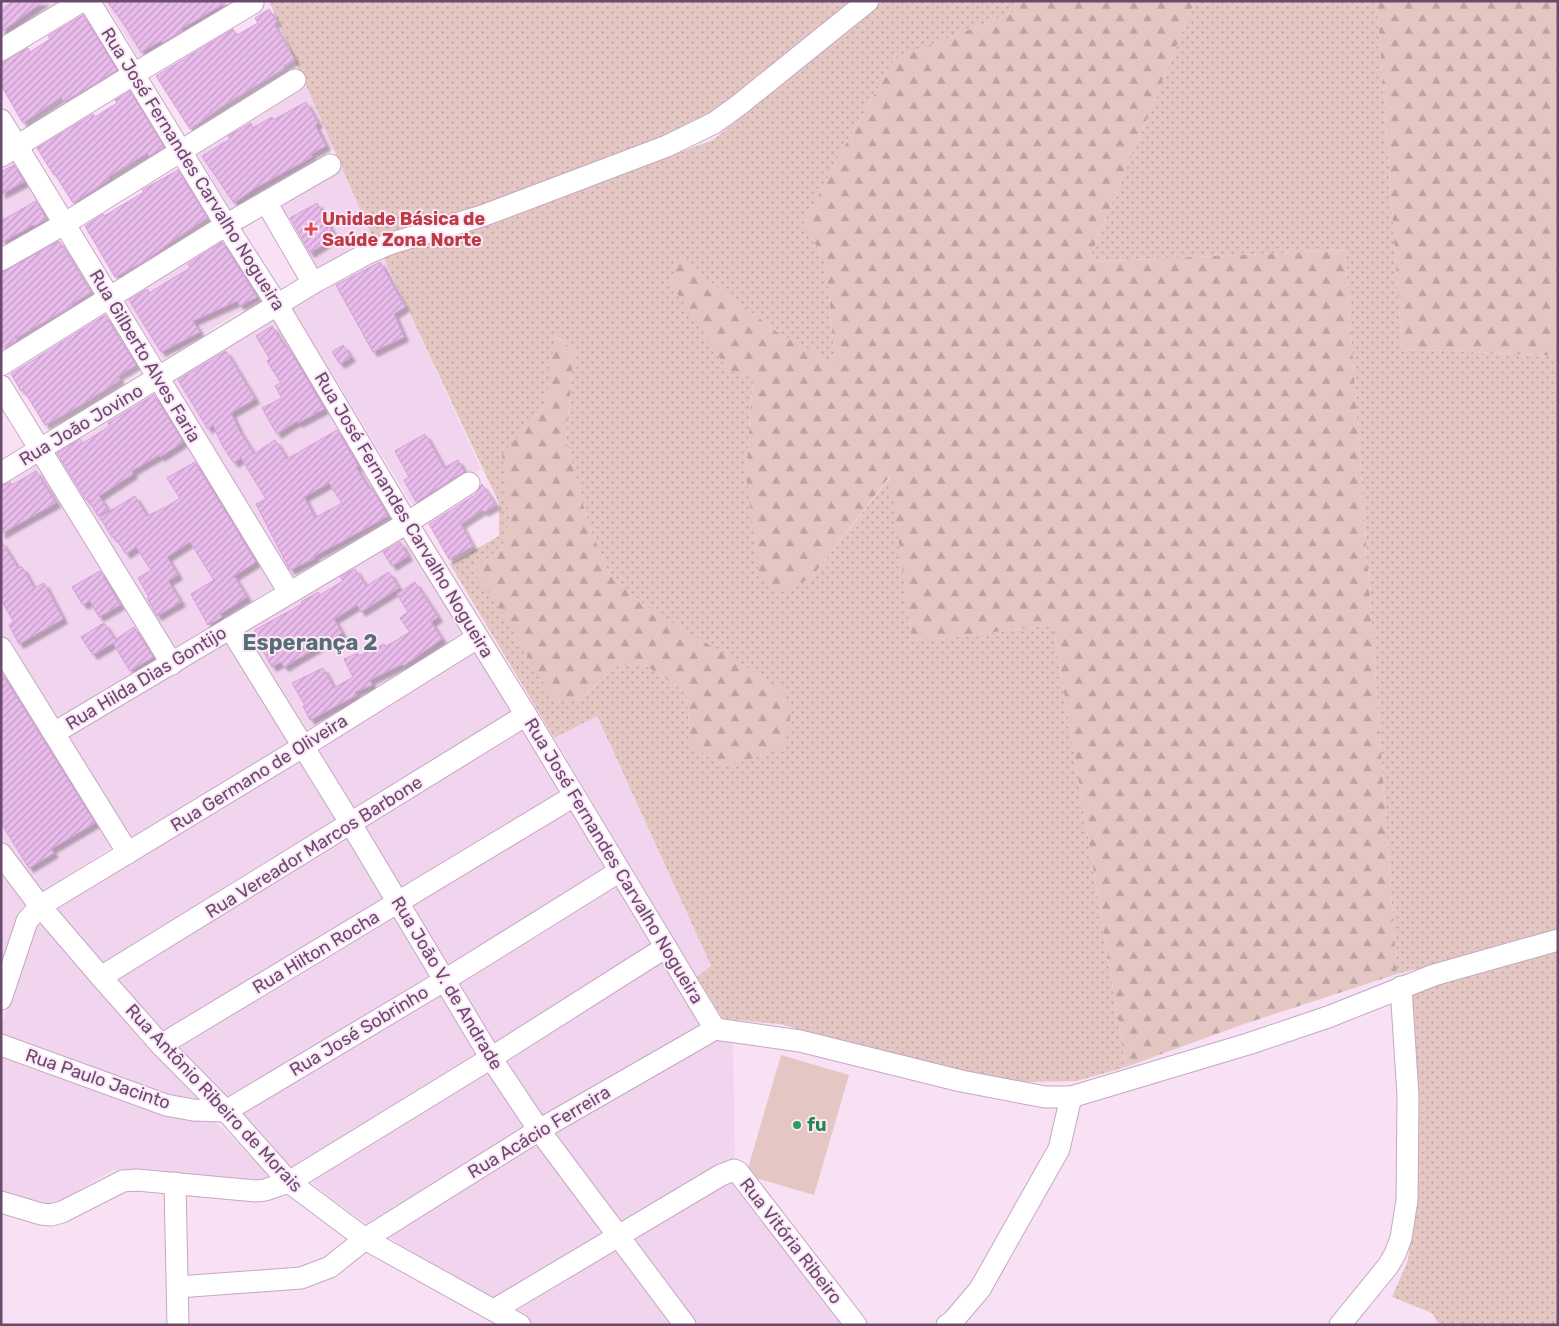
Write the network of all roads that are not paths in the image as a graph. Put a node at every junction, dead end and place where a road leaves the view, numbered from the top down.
1 (82, 1) edge
2 (89, 1) edge
3 (868, 1) edge
4 (253, 3) dead end
5 (1, 50) edge
6 (134, 74) junction
7 (295, 80) dead end
8 (1, 120) edge
9 (180, 150) junction
10 (9, 152) edge
11 (330, 164) dead end
12 (266, 202) junction
13 (64, 224) junction
14 (226, 225) junction
15 (1, 260) edge
16 (314, 283) junction
17 (109, 296) junction
18 (278, 306) junction
19 (1, 365) edge
20 (158, 379) junction
21 (1, 386) edge
22 (40, 449) junction
23 (1, 473) edge
24 (469, 483) dead end
25 (407, 523) junction
26 (289, 592) junction
27 (230, 628) junction
28 (478, 638) junction
29 (1, 648) edge
30 (172, 664) junction
31 (526, 716) junction
32 (54, 733) junction
33 (304, 746) junction
34 (574, 796) junction
35 (351, 824) junction
36 (128, 853) junction
37 (1, 854) edge
38 (620, 871) junction
39 (398, 903) junction
40 (40, 906) junction
41 (1558, 940) edge
42 (666, 947) junction
43 (101, 977) junction
44 (445, 980) junction
45 (1401, 987) junction
46 (1, 999) edge
47 (716, 1030) junction
48 (1, 1045) edge
49 (161, 1045) junction
50 (491, 1058) junction
51 (1071, 1097) junction
52 (226, 1111) junction
53 (539, 1130) junction
54 (289, 1182) junction
55 (175, 1183) junction
56 (1, 1202) edge
57 (619, 1236) junction
58 (365, 1239) junction
59 (178, 1287) junction
60 (494, 1310) junction
61 (949, 1323) edge
62 (178, 1325) edge
63 (520, 1325) edge
64 (685, 1325) edge
65 (856, 1325) edge
66 (1340, 1325) edge

1 - 5 street
2 - 6 street, Rua José Fernandes Carvalho Nogueira
3 - 16 street, Rua João Jovino
4 - 6 street
6 - 9 street, Rua José Fernandes Carvalho Nogueira
6 - 10 street
7 - 9 street
8 - 10 street, Rua Gilberto Alves Faria
9 - 13 street
9 - 14 street, Rua José Fernandes Carvalho Nogueira
10 - 13 street, Rua Gilberto Alves Faria
11 - 12 street
12 - 14 street
12 - 16 street
13 - 15 street
13 - 17 street, Rua Gilberto Alves Faria
14 - 17 street
14 - 18 street, Rua José Fernandes Carvalho Nogueira
16 - 18 street, Rua João Jovino
17 - 19 street
17 - 20 street, Rua Gilberto Alves Faria
18 - 20 street, Rua João Jovino
18 - 25 street, Rua José Fernandes Carvalho Nogueira
20 - 22 street, Rua João Jovino
20 - 26 street, Rua Gilberto Alves Faria
21 - 22 street
22 - 23 street, Rua João Jovino
22 - 30 street
24 - 25 street, Rua Hilda Dias Gontijo
25 - 26 street, Rua Hilda Dias Gontijo
25 - 28 street, Rua José Fernandes Carvalho Nogueira
26 - 27 street, Rua Hilda Dias Gontijo
27 - 30 street, Rua Hilda Dias Gontijo
27 - 33 street, Rua João V. de Andrade
28 - 31 street, Rua José Fernandes Carvalho Nogueira
28 - 33 street, Rua Germano de Oliveira
29 - 32 street
30 - 32 street, Rua Hilda Dias Gontijo
31 - 34 street, Rua José Fernandes Carvalho Nogueira
31 - 35 street, Rua Vereador Marcos Barbone
32 - 36 street
33 - 35 street, Rua João V. de Andrade
33 - 36 street, Rua Germano de Oliveira
34 - 38 street, Rua José Fernandes Carvalho Nogueira
34 - 39 street, Rua Hilton Rocha
35 - 39 street, Rua João V. de Andrade
35 - 43 street, Rua Vereador Marcos Barbone
36 - 40 street, Rua Germano de Oliveira
37 - 40 street, Rua Antônio Ribeiro de Morais
38 - 42 street, Rua José Fernandes Carvalho Nogueira
38 - 44 street, Rua José Sobrinho
39 - 44 street, Rua João V. de Andrade
39 - 49 street, Rua Hilton Rocha
40 - 43 street, Rua Antônio Ribeiro de Morais
40 - 46 street
41 - 45 street
42 - 47 street, Rua José Fernandes Carvalho Nogueira
42 - 50 street
43 - 49 street, Rua Antônio Ribeiro de Morais
44 - 50 street, Rua João V. de Andrade
44 - 52 street, Rua José Sobrinho
45 - 51 street
45 - 66 street
47 - 51 street
47 - 53 street, Rua Acácio Ferreira
48 - 52 street, Rua Paulo Jacinto
49 - 52 street, Rua Antônio Ribeiro de Morais
50 - 53 street, Rua João V. de Andrade
50 - 54 street
51 - 61 street
52 - 54 street, Rua Antônio Ribeiro de Morais
53 - 57 street, Rua João V. de Andrade
53 - 58 street, Rua Acácio Ferreira
54 - 55 street
54 - 58 street, Rua Antônio Ribeiro de Morais
55 - 56 street
55 - 59 street
57 - 60 street
57 - 64 street, Rua João V. de Andrade
57 - 65 street, Rua Vitória Ribeiro
58 - 59 street, Rua Acácio Ferreira
58 - 60 street, Rua Antônio Ribeiro de Morais
59 - 62 street
60 - 63 street, Rua Antônio Ribeiro de Morais

